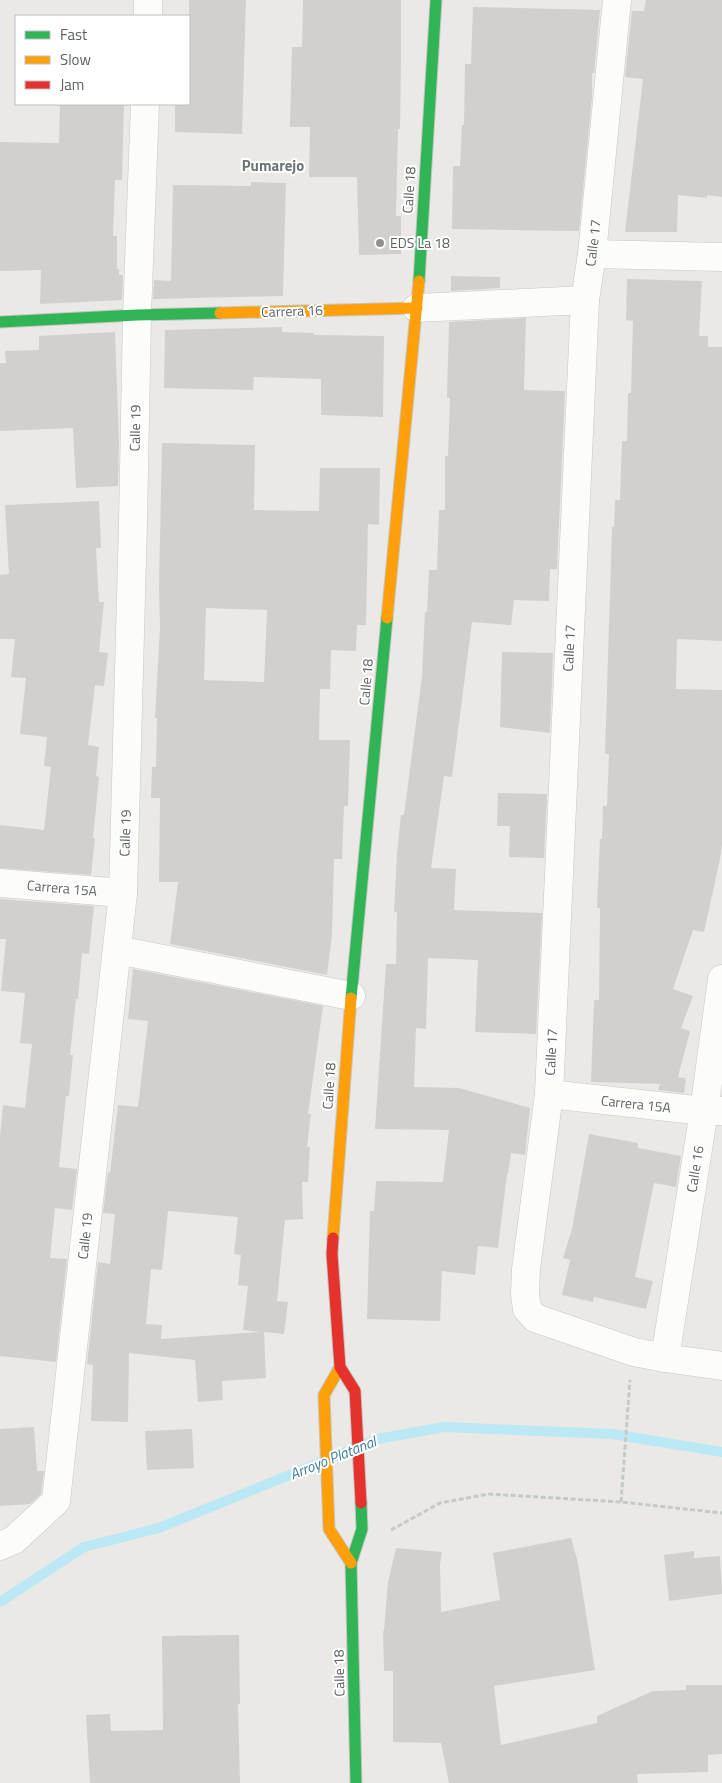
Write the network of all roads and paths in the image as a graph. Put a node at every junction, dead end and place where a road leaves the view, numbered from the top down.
1 (148, 0) edge
2 (436, 0) edge
3 (617, 0) edge
4 (148, 15) edge
5 (144, 105) edge
6 (592, 254) junction
7 (722, 257) edge
8 (585, 300) junction
9 (417, 308) junction
10 (137, 315) junction
11 (0, 322) edge
12 (0, 883) edge
13 (123, 893) junction
14 (117, 950) junction
15 (722, 979) edge
16 (351, 996) junction
17 (550, 1094) junction
18 (713, 1111) edge
19 (665, 1358) junction
20 (722, 1366) edge
21 (340, 1367) junction
22 (628, 1397) dead end
23 (621, 1502) junction
24 (722, 1513) edge
25 (7, 1543) edge
26 (351, 1563) junction
27 (356, 1783) edge

1 - 4 street
2 - 9 main road, Calle 18
3 - 6 street, Calle 17
5 - 10 street, Calle 19
6 - 7 street
6 - 8 street, Calle 17
8 - 9 street, Carrera 16
8 - 17 street, Calle 17
9 - 10 main road, Carrera 16
9 - 16 main road, Calle 18
10 - 11 main road, Carrera 16
10 - 13 street, Calle 19
12 - 13 street, Carrera 15A
13 - 14 street, Calle 19
14 - 16 street
14 - 25 street, Calle 19
15 - 18 street, Calle 16
16 - 21 main road, Calle 18
17 - 18 street, Carrera 15A
17 - 19 street, Calle 17
18 - 19 street, Calle 16
19 - 20 street
21 - 26 main road, Calle 18
21 - 26 main road
22 - 23 path
23 - 24 path
23 - 26 path
26 - 27 main road, Calle 18

